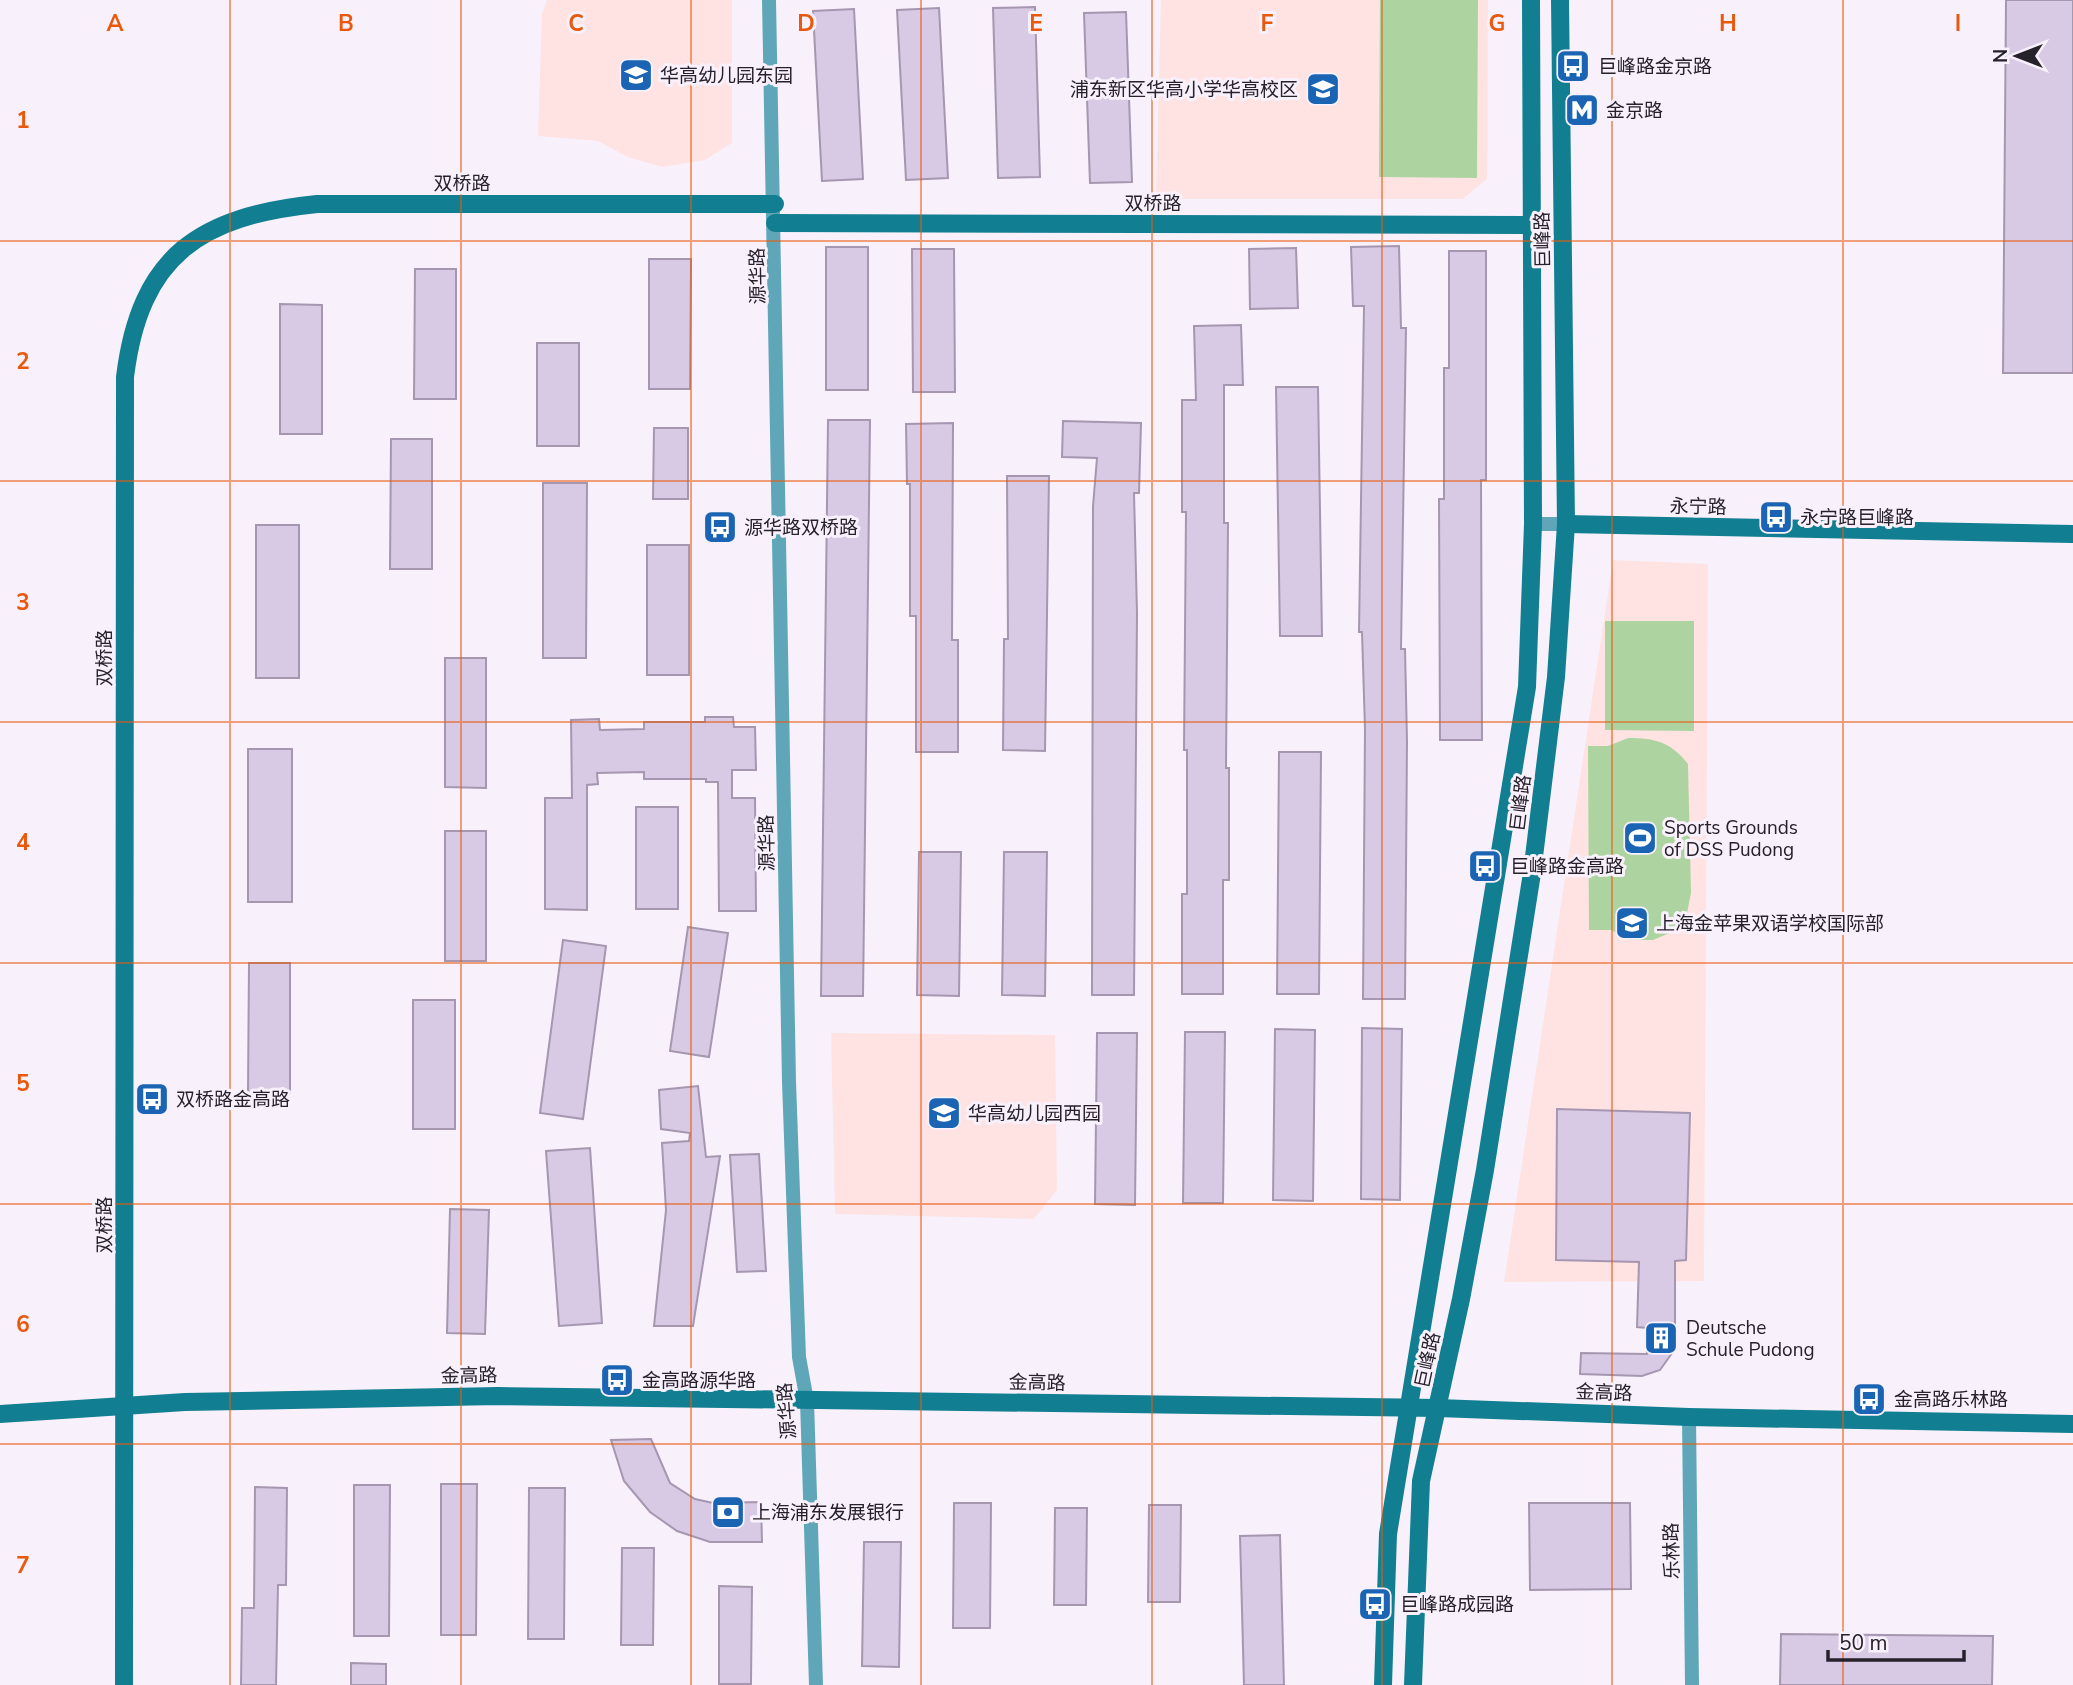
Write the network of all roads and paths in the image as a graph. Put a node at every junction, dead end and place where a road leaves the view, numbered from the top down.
1 (769, 0) edge
2 (1531, 0) edge
3 (1560, 0) edge
4 (775, 204) junction
5 (775, 223) junction
6 (1531, 225) junction
7 (1533, 524) junction
8 (1566, 524) junction
9 (2073, 534) edge
10 (807, 1401) junction
11 (1408, 1407) junction
12 (125, 1408) junction
13 (1438, 1408) junction
14 (0, 1415) edge
15 (1689, 1417) junction
16 (2073, 1424) edge
17 (124, 1685) edge
18 (816, 1685) edge
19 (1383, 1685) edge
20 (1413, 1685) edge
21 (1692, 1685) edge

1 - 4 street, 源华路
2 - 6 main road, 巨峰路
3 - 8 main road, 巨峰路
4 - 5 street, 源华路
4 - 12 main road, 双桥路
5 - 6 main road, 双桥路
5 - 10 street, 源华路
6 - 7 main road, 巨峰路
7 - 8 street, 永宁路
7 - 11 main road, 巨峰路
8 - 9 main road, 永宁路
8 - 13 main road, 巨峰路
10 - 11 main road, 金高路
10 - 12 main road, 金高路
10 - 18 street, 源华路
11 - 13 main road, 金高路
11 - 19 main road, 巨峰路
12 - 14 main road, 金高路
12 - 17 main road, 双桥路
13 - 15 main road, 金高路
13 - 20 main road, 巨峰路
15 - 16 main road, 金高路
15 - 21 street, 乐林路

